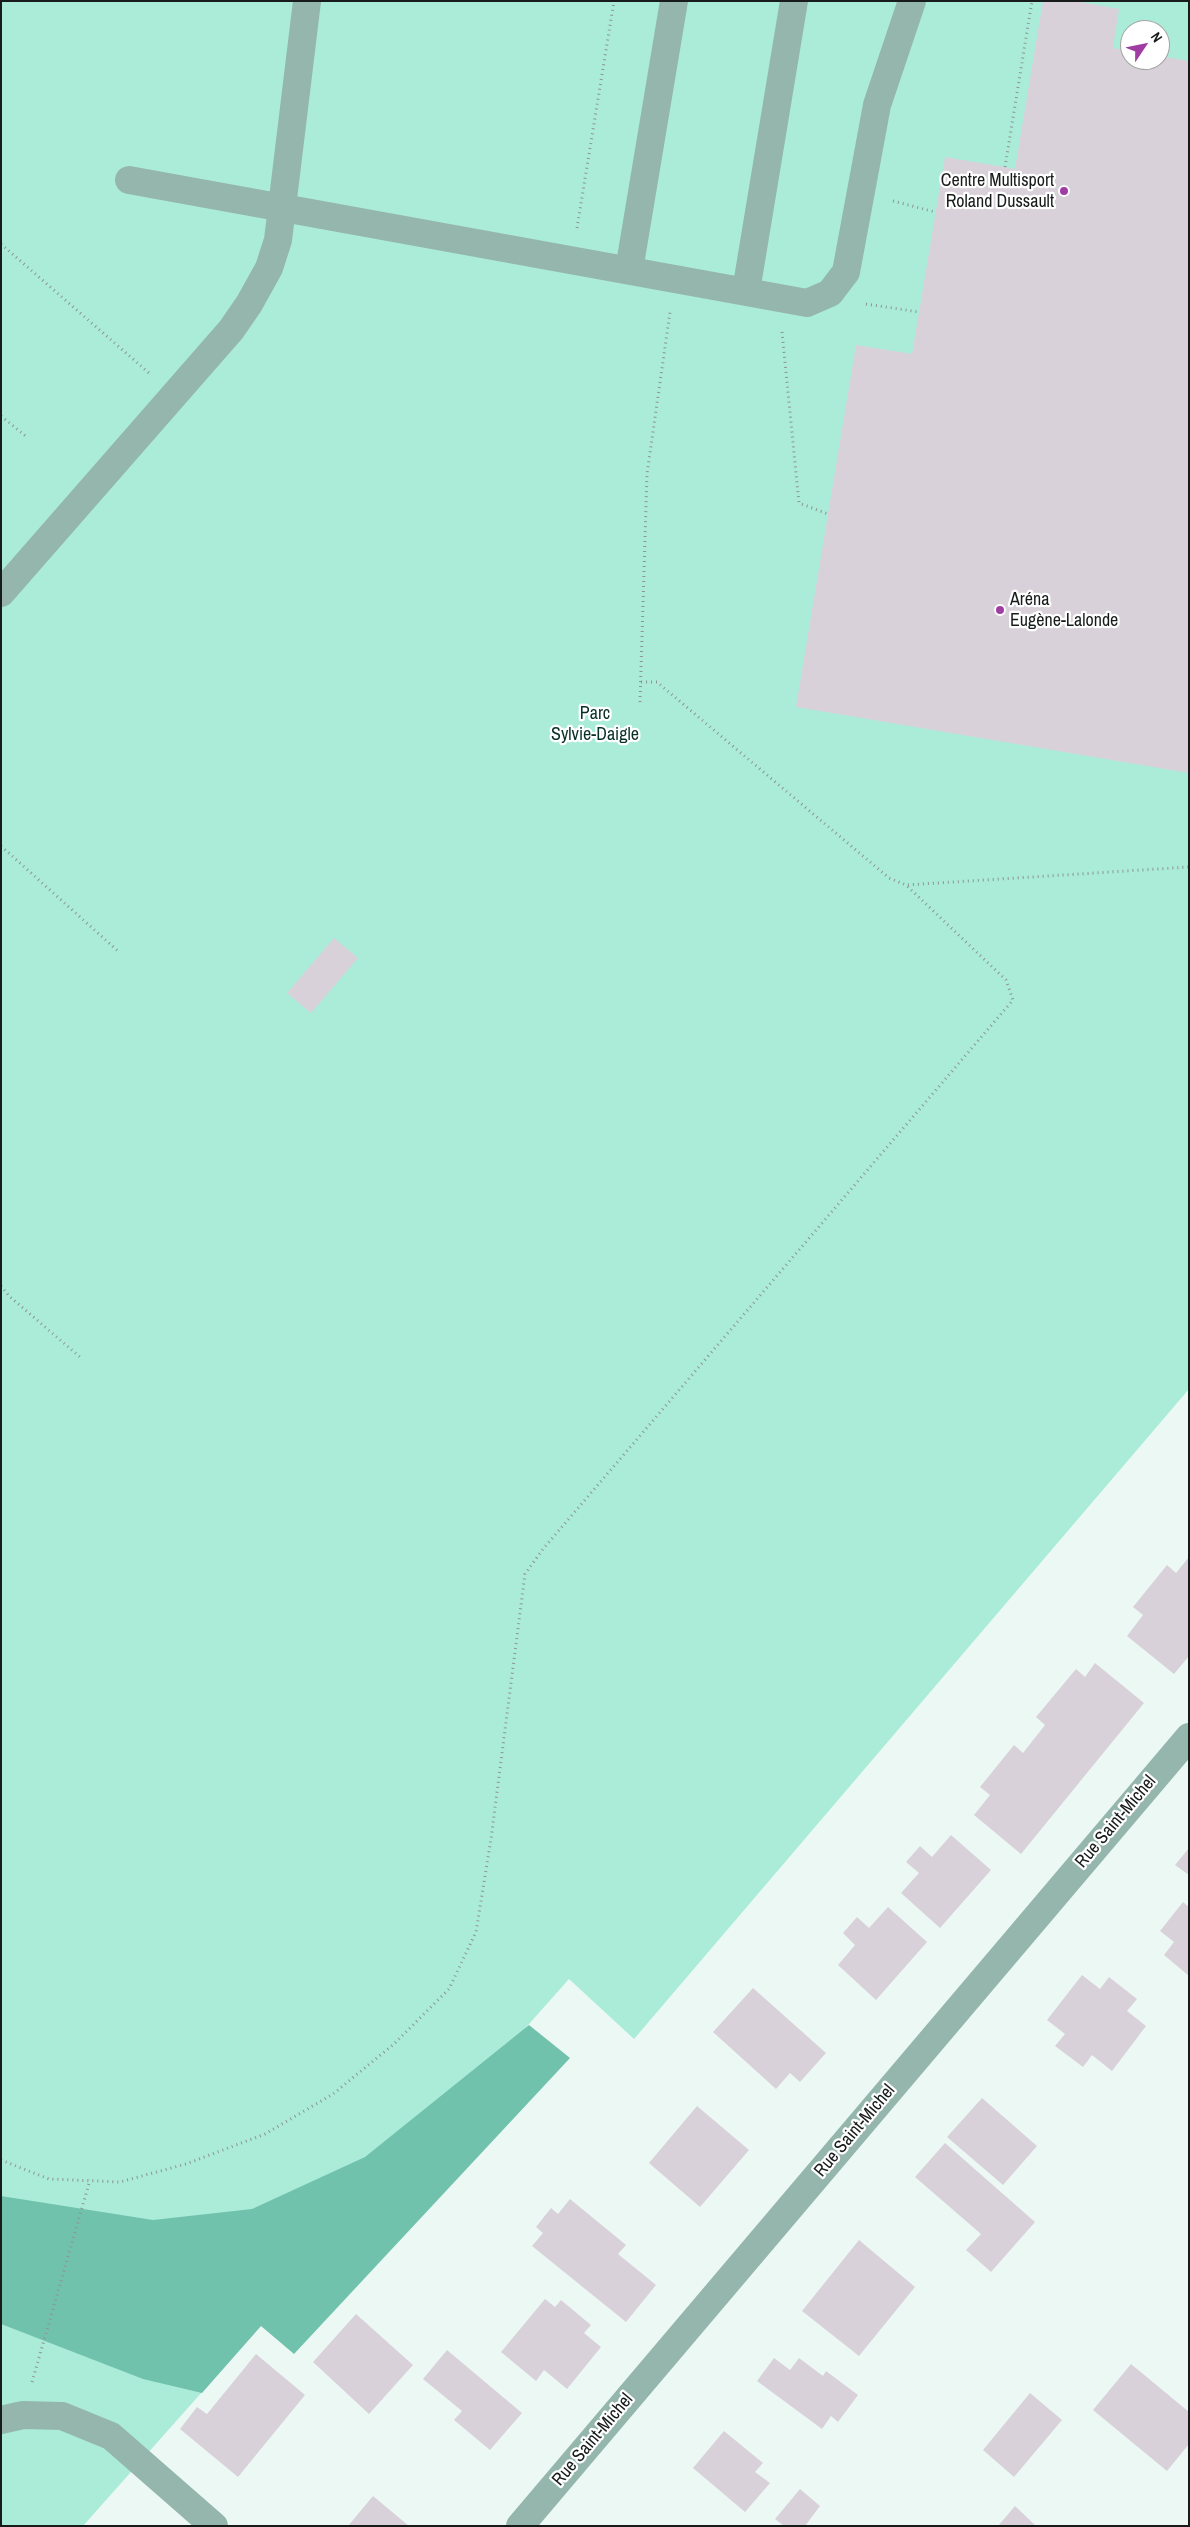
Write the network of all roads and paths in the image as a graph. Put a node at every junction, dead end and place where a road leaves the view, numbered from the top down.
1 (307, 1) edge
2 (614, 1) edge
3 (674, 1) edge
4 (794, 1) edge
5 (912, 1) edge
6 (1032, 1) edge
7 (1005, 167) dead end
8 (129, 180) dead end
9 (861, 192) junction
10 (282, 208) junction
11 (935, 212) dead end
12 (1, 244) edge
13 (571, 260) junction
14 (629, 270) junction
15 (675, 279) junction
16 (835, 286) junction
17 (746, 291) junction
18 (779, 297) junction
19 (919, 312) dead end
20 (174, 395) junction
21 (1, 416) edge
22 (28, 438) dead end
23 (828, 514) dead end
24 (1, 593) edge
25 (641, 682) junction
26 (640, 702) dead end
27 (1, 846) edge
28 (1189, 868) edge
29 (906, 885) junction
30 (119, 952) dead end
31 (1, 1286) edge
32 (80, 1357) dead end
33 (1189, 1737) edge
34 (1, 2160) edge
35 (90, 2180) junction
36 (12, 2418) edge
37 (214, 2526) edge
38 (520, 2526) edge

1 - 10 street
2 - 13 path
3 - 14 street
4 - 17 street
5 - 9 street
6 - 7 path
8 - 10 street
9 - 11 path
9 - 16 street
10 - 13 street
10 - 20 street
12 - 20 path
13 - 14 street
14 - 15 street
15 - 17 street
15 - 25 path
16 - 18 street
16 - 19 path
17 - 18 street
18 - 23 path
20 - 24 street
21 - 22 path
25 - 26 path
25 - 29 path
27 - 30 path
28 - 29 path
29 - 35 path
31 - 32 path
33 - 38 street, Rue Saint-Michel
34 - 35 path
35 - 36 path
36 - 37 street

